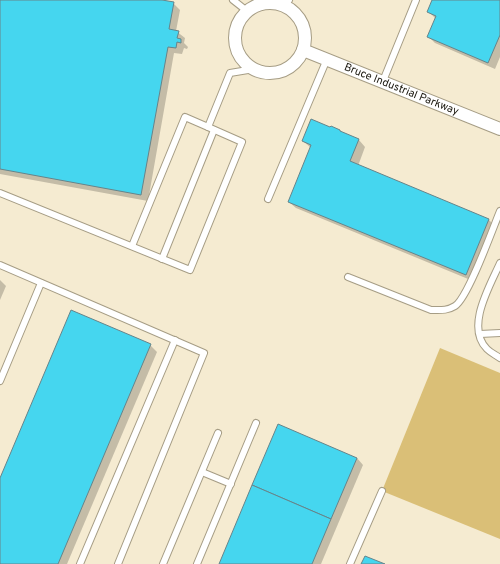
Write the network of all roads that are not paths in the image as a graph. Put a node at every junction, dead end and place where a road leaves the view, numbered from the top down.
1 (233, 0) edge
2 (416, 0) edge
3 (287, 3) edge
4 (247, 11) junction
5 (303, 50) junction
6 (327, 59) junction
7 (254, 69) junction
8 (383, 81) junction
9 (211, 128) junction
10 (500, 129) edge
11 (0, 193) edge
12 (268, 199) dead end
13 (500, 211) edge
14 (132, 246) junction
15 (162, 259) junction
16 (500, 263) edge
17 (0, 265) edge
18 (348, 277) dead end
19 (41, 283) junction
20 (500, 333) edge
21 (480, 334) junction
22 (175, 340) junction
23 (500, 358) edge
24 (0, 381) edge
25 (256, 423) dead end
26 (218, 433) dead end
27 (202, 472) junction
28 (231, 484) junction
29 (382, 491) dead end
30 (80, 564) edge
31 (118, 564) edge
32 (163, 564) edge
33 (197, 564) edge
34 (350, 564) edge

1 - 4 lane
2 - 8 lane
3 - 4 street
3 - 5 street
4 - 7 street
5 - 6 street, Bruce Industrial Parkway
5 - 7 street
6 - 8 street, Bruce Industrial Parkway
6 - 12 lane
7 - 9 lane
8 - 10 street, Bruce Industrial Parkway
9 - 14 lane
9 - 15 lane
9 - 15 lane
11 - 14 lane
13 - 18 lane
14 - 15 lane
16 - 21 lane
17 - 19 lane
19 - 22 lane
19 - 24 lane
20 - 21 lane
21 - 23 lane
22 - 30 lane
22 - 31 lane
25 - 28 lane
26 - 27 lane
27 - 28 lane
27 - 32 lane
28 - 33 lane
29 - 34 lane

